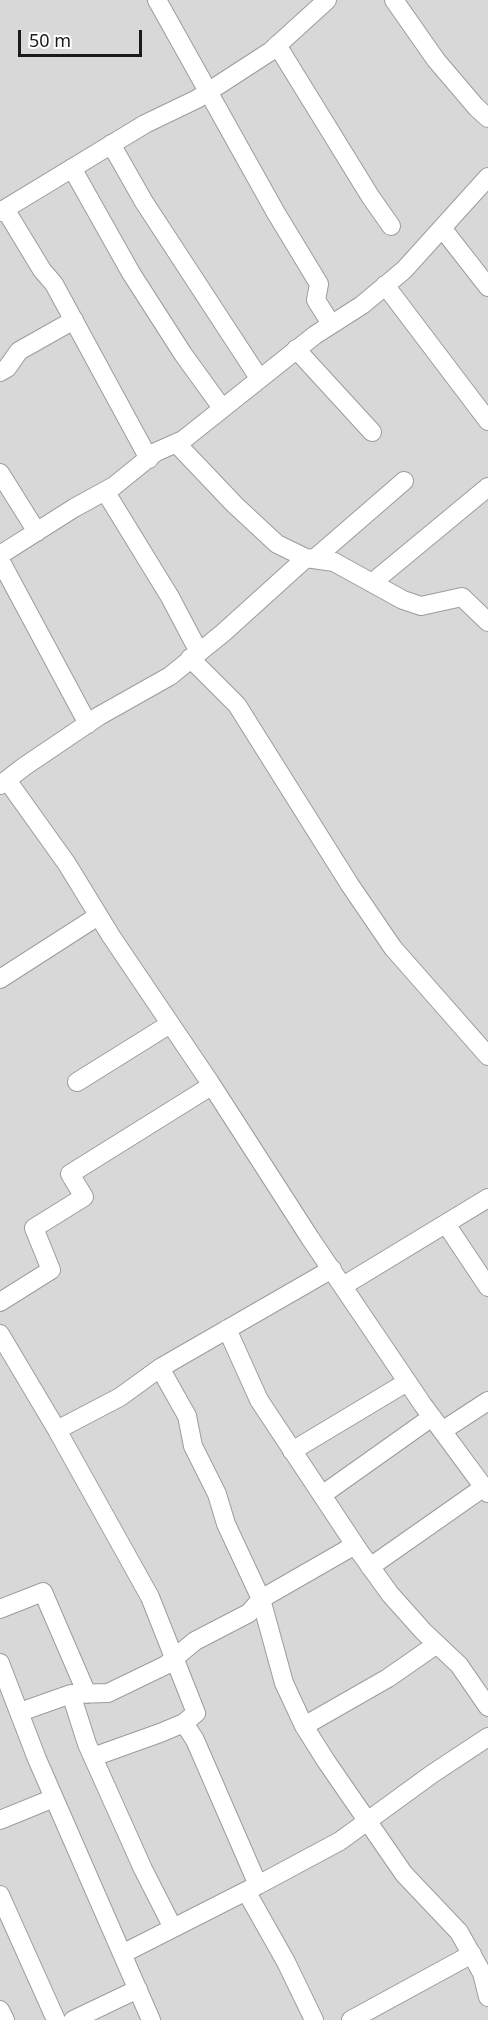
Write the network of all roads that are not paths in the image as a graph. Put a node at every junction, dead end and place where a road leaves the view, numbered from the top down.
1 (158, 0) edge
2 (327, 0) edge
3 (394, 0) edge
4 (277, 45) junction
5 (209, 92) junction
6 (488, 118) edge
7 (111, 144) junction
8 (72, 168) junction
9 (488, 177) edge
10 (3, 211) edge
11 (391, 226) dead end
12 (442, 228) junction
13 (385, 285) junction
14 (488, 287) edge
15 (74, 320) junction
16 (331, 324) junction
17 (296, 350) junction
18 (0, 372) edge
19 (259, 378) junction
20 (222, 408) junction
21 (488, 421) edge
22 (372, 432) dead end
23 (176, 443) junction
24 (149, 459) junction
25 (0, 473) edge
26 (404, 481) dead end
27 (488, 487) edge
28 (105, 491) junction
29 (37, 532) junction
30 (0, 555) edge
31 (310, 559) junction
32 (0, 560) edge
33 (372, 584) junction
34 (488, 622) edge
35 (194, 655) junction
36 (88, 724) junction
37 (3, 783) edge
38 (98, 916) junction
39 (0, 979) edge
40 (170, 1024) junction
41 (488, 1056) edge
42 (77, 1082) dead end
43 (211, 1086) junction
44 (488, 1198) edge
45 (446, 1224) junction
46 (332, 1269) junction
47 (343, 1286) junction
48 (488, 1287) edge
49 (0, 1302) edge
50 (227, 1329) junction
51 (0, 1334) edge
52 (160, 1368) junction
53 (407, 1382) junction
54 (488, 1401) edge
55 (437, 1424) junction
56 (57, 1430) junction
57 (292, 1451) junction
58 (486, 1490) edge
59 (322, 1495) junction
60 (355, 1545) junction
61 (370, 1567) junction
62 (261, 1599) junction
63 (0, 1609) edge
64 (437, 1644) junction
65 (175, 1658) junction
66 (0, 1663) edge
67 (79, 1694) junction
68 (488, 1707) edge
69 (20, 1712) junction
70 (184, 1723) junction
71 (304, 1726) junction
72 (488, 1737) edge
73 (93, 1757) junction
74 (54, 1798) junction
75 (0, 1820) edge
76 (368, 1821) junction
77 (252, 1888) junction
78 (0, 1894) edge
79 (173, 1928) junction
80 (123, 1953) junction
81 (472, 1954) junction
82 (485, 1972) edge
83 (138, 1989) junction
84 (488, 1997) edge
85 (0, 2010) edge
86 (5, 2020) edge
87 (56, 2020) edge
88 (74, 2020) edge
89 (151, 2020) edge
90 (314, 2020) edge
91 (351, 2020) edge

1 - 5 street
2 - 4 street
3 - 6 street
4 - 5 street
4 - 11 street
5 - 7 street
5 - 16 street
7 - 8 street
7 - 19 street
8 - 10 street
8 - 20 street
9 - 12 street
10 - 15 street
12 - 13 street
12 - 14 street
13 - 16 street
13 - 21 street
15 - 18 street
15 - 24 street
16 - 17 street
17 - 19 street
17 - 22 street
19 - 20 street
20 - 23 street
23 - 24 street
23 - 31 street
24 - 28 street
25 - 29 street
26 - 31 street
27 - 33 street
28 - 29 street
28 - 35 street
29 - 30 street
31 - 33 street
31 - 35 street
32 - 36 street
33 - 34 street
35 - 36 street
35 - 41 street
36 - 37 street
37 - 38 street
38 - 39 street
38 - 40 street
40 - 42 street
40 - 43 street
43 - 46 street
43 - 49 street
44 - 45 street
45 - 47 street
45 - 48 street
46 - 47 street
46 - 50 street
47 - 53 street
50 - 52 street
50 - 57 street
51 - 56 street
52 - 56 street
52 - 62 street
53 - 55 street
53 - 57 street
54 - 55 street
55 - 58 street
55 - 59 street
56 - 65 street
57 - 59 street
58 - 61 street
59 - 60 street
60 - 61 street
60 - 62 street
61 - 64 street
62 - 65 street
62 - 71 street
63 - 67 street
64 - 68 street
64 - 71 street
65 - 67 street
65 - 70 street
66 - 69 street
67 - 69 street
67 - 73 street
69 - 74 street
70 - 73 street
70 - 77 street
71 - 76 street
72 - 76 street
73 - 79 street
74 - 75 street
74 - 80 street
76 - 77 street
76 - 81 street
77 - 79 street
77 - 90 street
78 - 87 street
79 - 80 street
80 - 83 street
81 - 82 street
81 - 91 street
82 - 84 street
83 - 88 street
83 - 89 street
85 - 86 street

